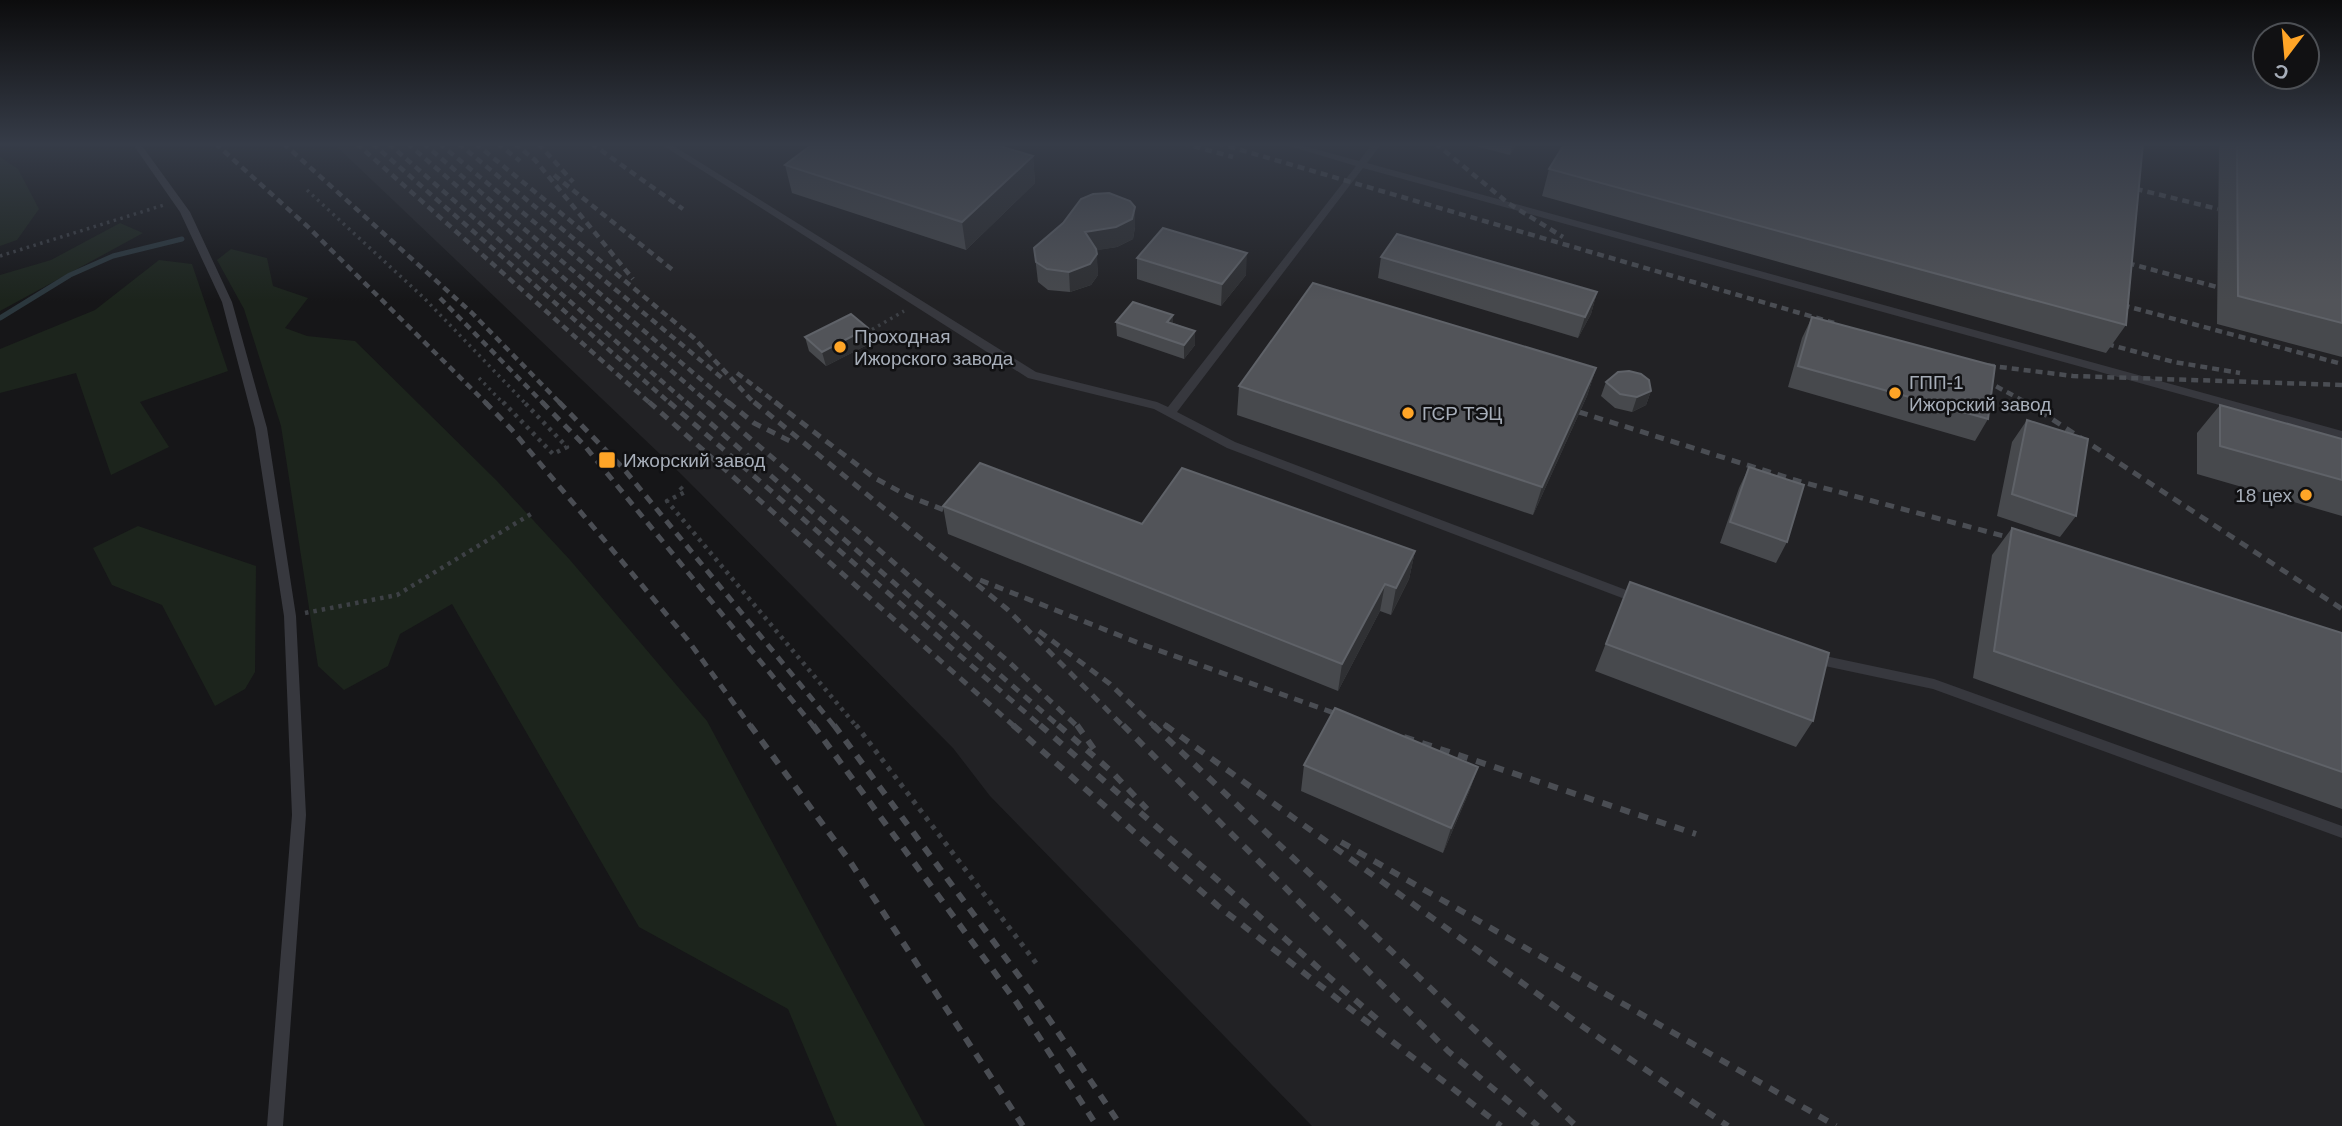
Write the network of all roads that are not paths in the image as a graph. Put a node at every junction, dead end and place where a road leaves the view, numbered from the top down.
1 (174, 196) edge
2 (747, 196) edge
3 (1337, 196) edge
4 (1472, 196) edge
5 (1170, 412) junction
6 (2342, 435) edge
7 (1656, 606) edge
8 (1798, 655) edge
9 (2342, 832) edge
10 (275, 1126) edge

1 - 10 lane
2 - 5 lane
3 - 5 lane
4 - 6 lane
5 - 7 lane
8 - 9 lane

